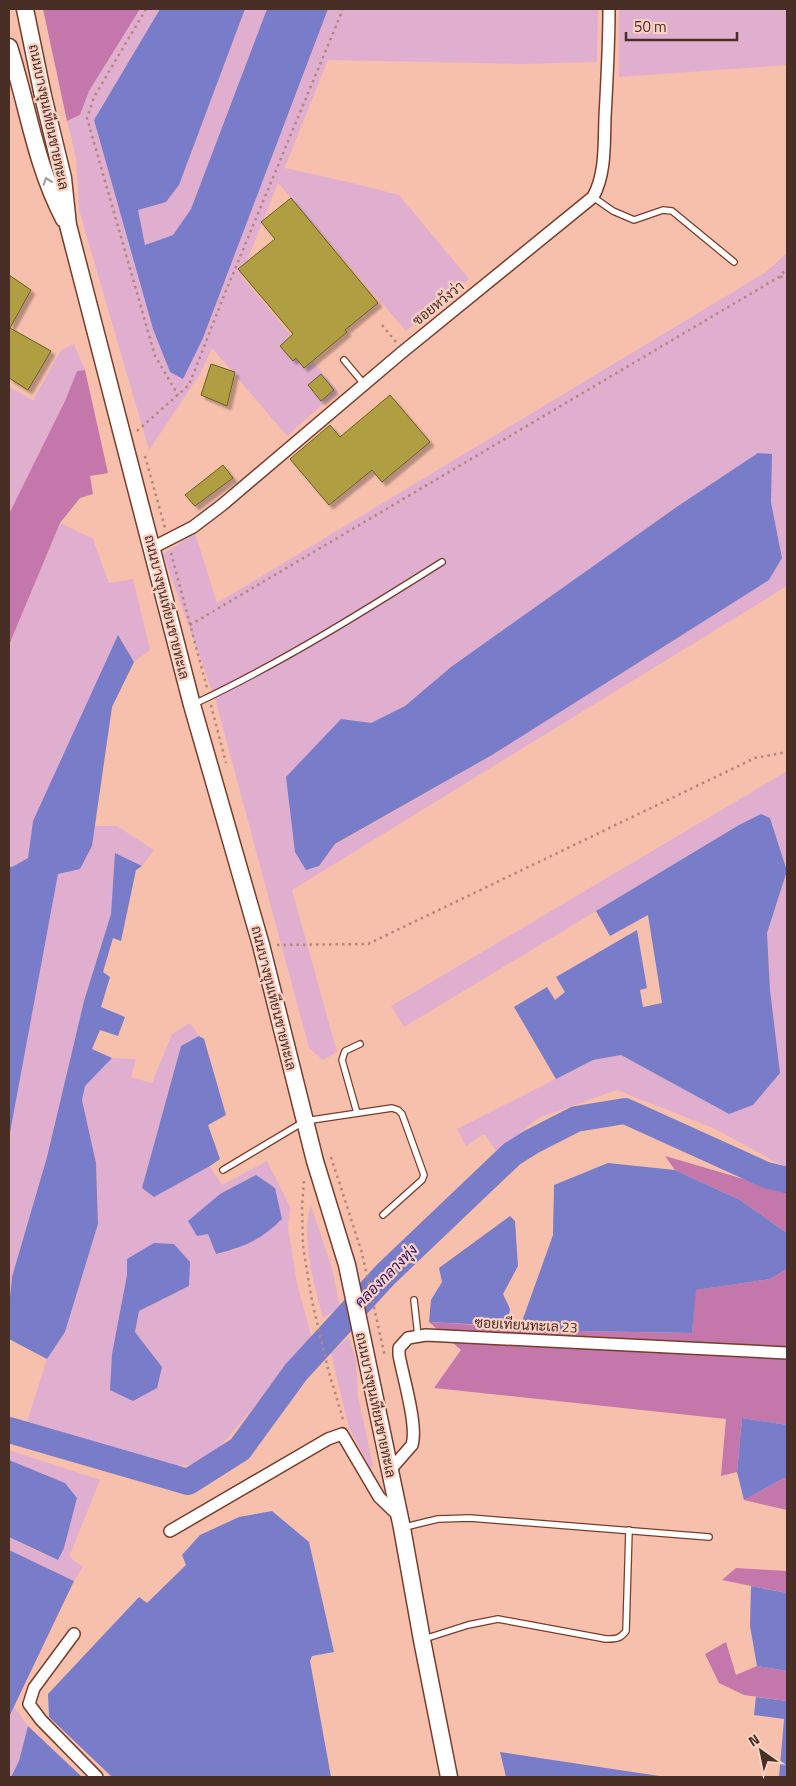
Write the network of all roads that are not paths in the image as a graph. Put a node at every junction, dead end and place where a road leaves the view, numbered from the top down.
1 (25, 9) edge
2 (609, 9) edge
3 (9, 47) edge
4 (13, 76) edge
5 (593, 197) junction
6 (68, 225) junction
7 (734, 262) dead end
8 (344, 360) dead end
9 (364, 384) junction
10 (152, 548) junction
11 (442, 562) dead end
12 (192, 705) junction
13 (360, 1044) dead end
14 (357, 1113) junction
15 (305, 1121) junction
16 (223, 1170) dead end
17 (383, 1215) dead end
18 (414, 1300) dead end
19 (418, 1336) junction
20 (787, 1353) edge
21 (391, 1469) junction
22 (401, 1522) junction
23 (629, 1530) junction
24 (170, 1531) dead end
25 (709, 1537) dead end
26 (74, 1634) dead end
27 (422, 1640) junction
28 (97, 1777) edge
29 (449, 1777) edge

1 - 6 main road, ถนนบางขุนเทียนชายทะเล
2 - 5 street
3 - 4 main road, ถนนบางขุนเทียนชายทะเล
6 -> 4 main road, ถนนบางขุนเทียนชายทะเล
5 - 7 lane
5 - 9 street, ซอยหวังว่า
6 - 10 main road, ถนนบางขุนเทียนชายทะเล
8 - 9 lane
9 - 10 street, ซอยหวังว่า
10 - 12 main road, ถนนบางขุนเทียนชายทะเล
11 - 12 lane
12 - 15 main road, ถนนบางขุนเทียนชายทะเล
13 - 14 lane
14 - 15 lane
14 - 17 lane
15 - 16 lane
15 - 21 main road, ถนนบางขุนเทียนชายทะเล
18 - 19 lane
19 - 20 street, ซอยเทียนทะเล 23
19 - 21 street
21 - 22 main road, ถนนบางขุนเทียนชายทะเล
22 - 23 lane
22 - 24 street
22 - 27 main road, ถนนบางขุนเทียนชายทะเล
23 - 25 lane
23 - 27 lane
26 - 28 street
27 - 29 main road, ถนนบางขุนเทียนชายทะเล

